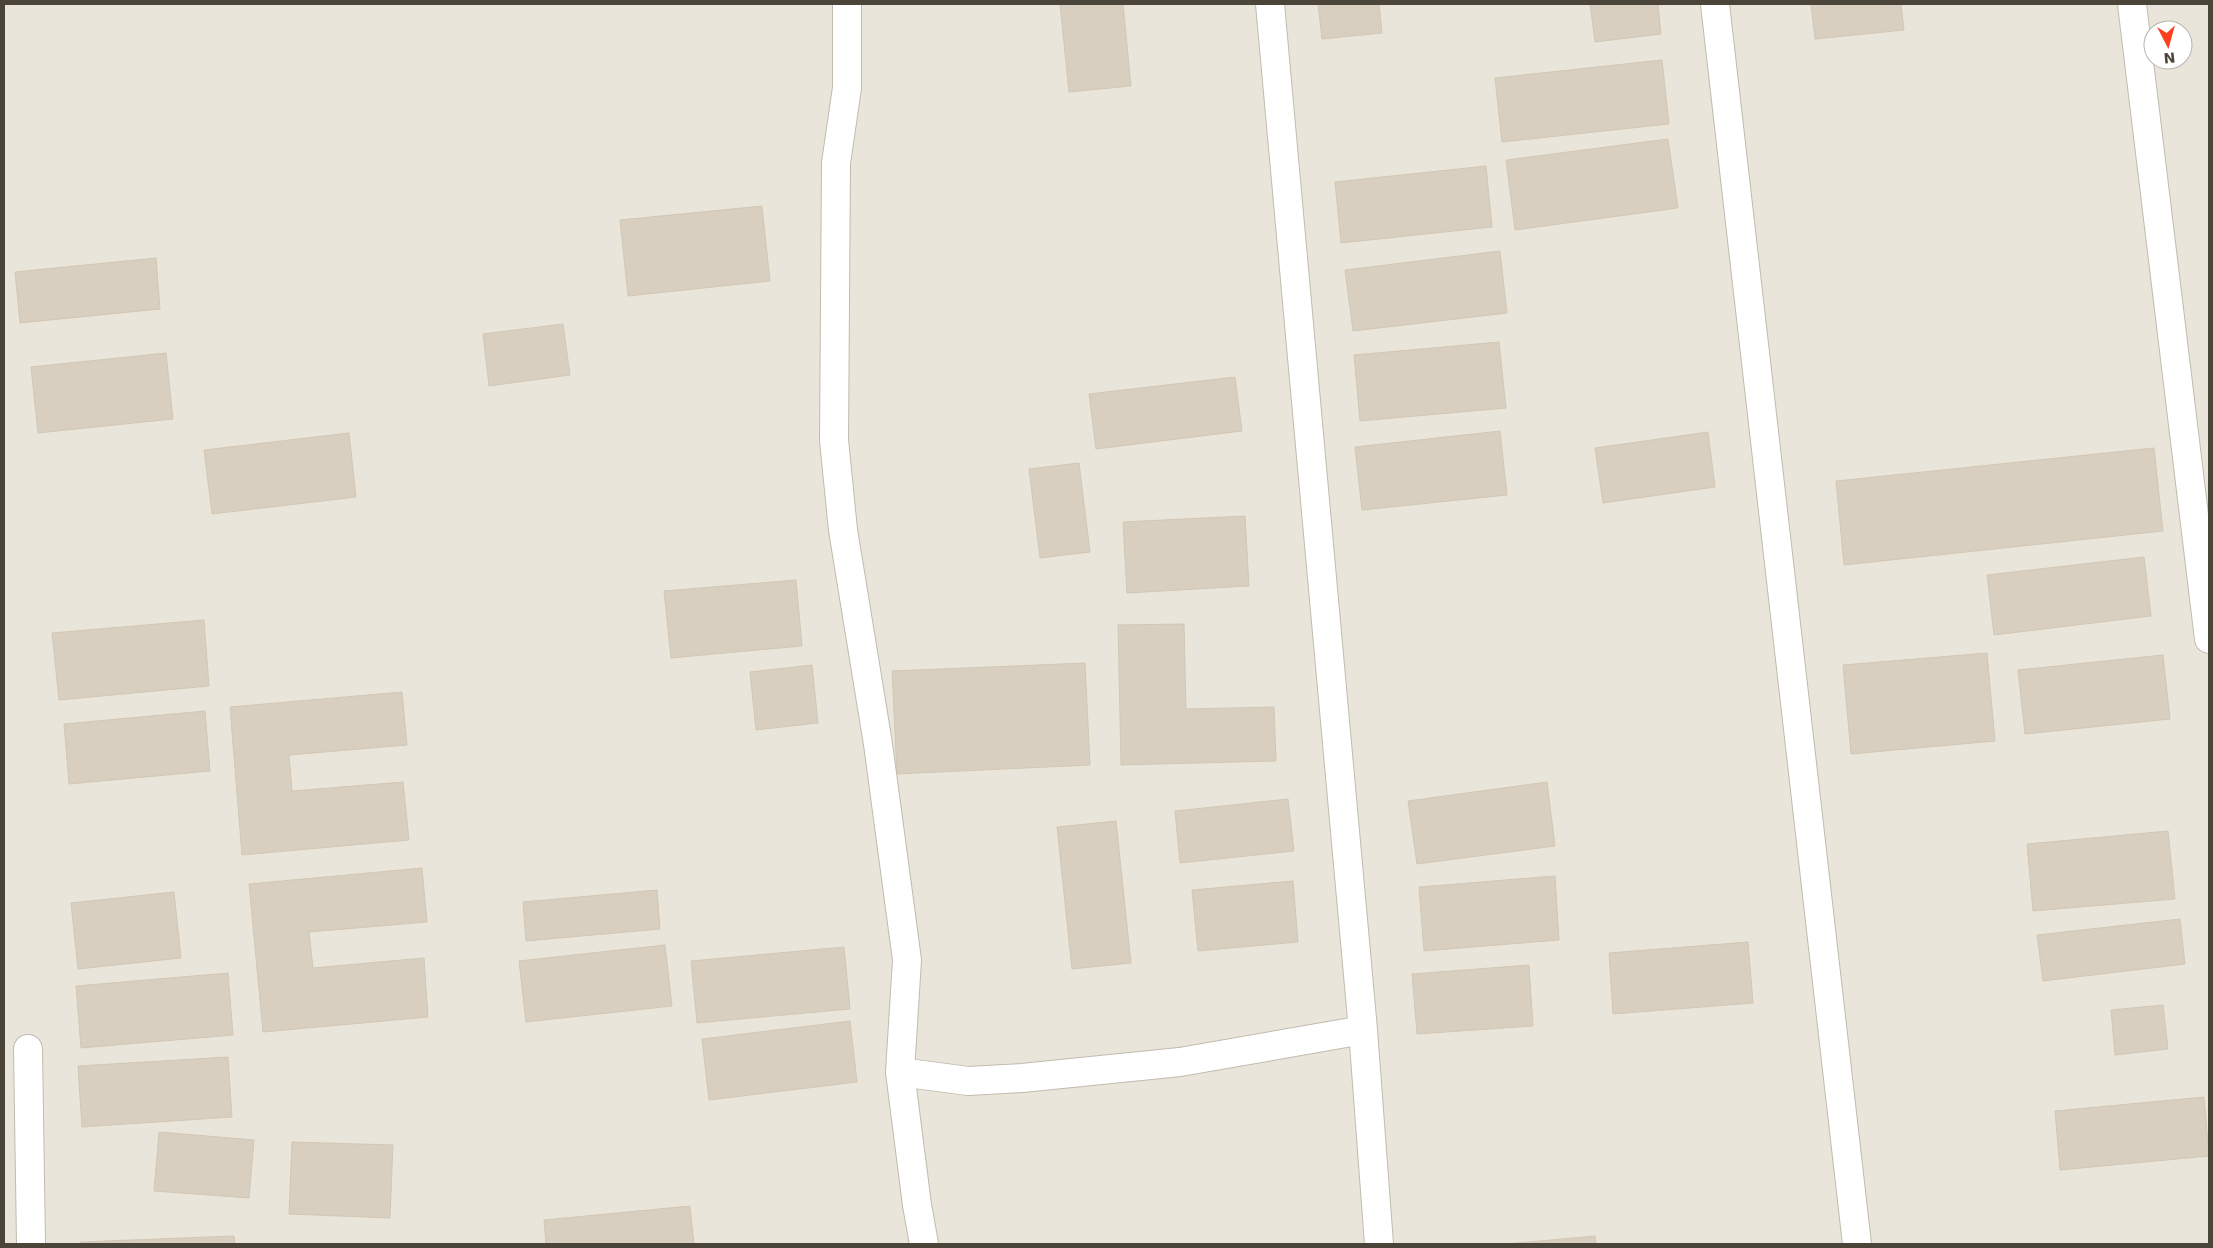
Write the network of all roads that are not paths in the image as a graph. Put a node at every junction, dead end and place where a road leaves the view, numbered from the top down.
1 (847, 4) edge
2 (1270, 4) edge
3 (1715, 4) edge
4 (2132, 4) edge
5 (2209, 639) edge
6 (1363, 1030) junction
7 (28, 1049) dead end
8 (900, 1072) junction
9 (31, 1244) edge
10 (924, 1244) edge
11 (1379, 1244) edge
12 (1857, 1244) edge

1 - 8 street
2 - 6 street
3 - 12 street
4 - 5 street
6 - 8 street
6 - 11 street
7 - 9 street
8 - 10 street

